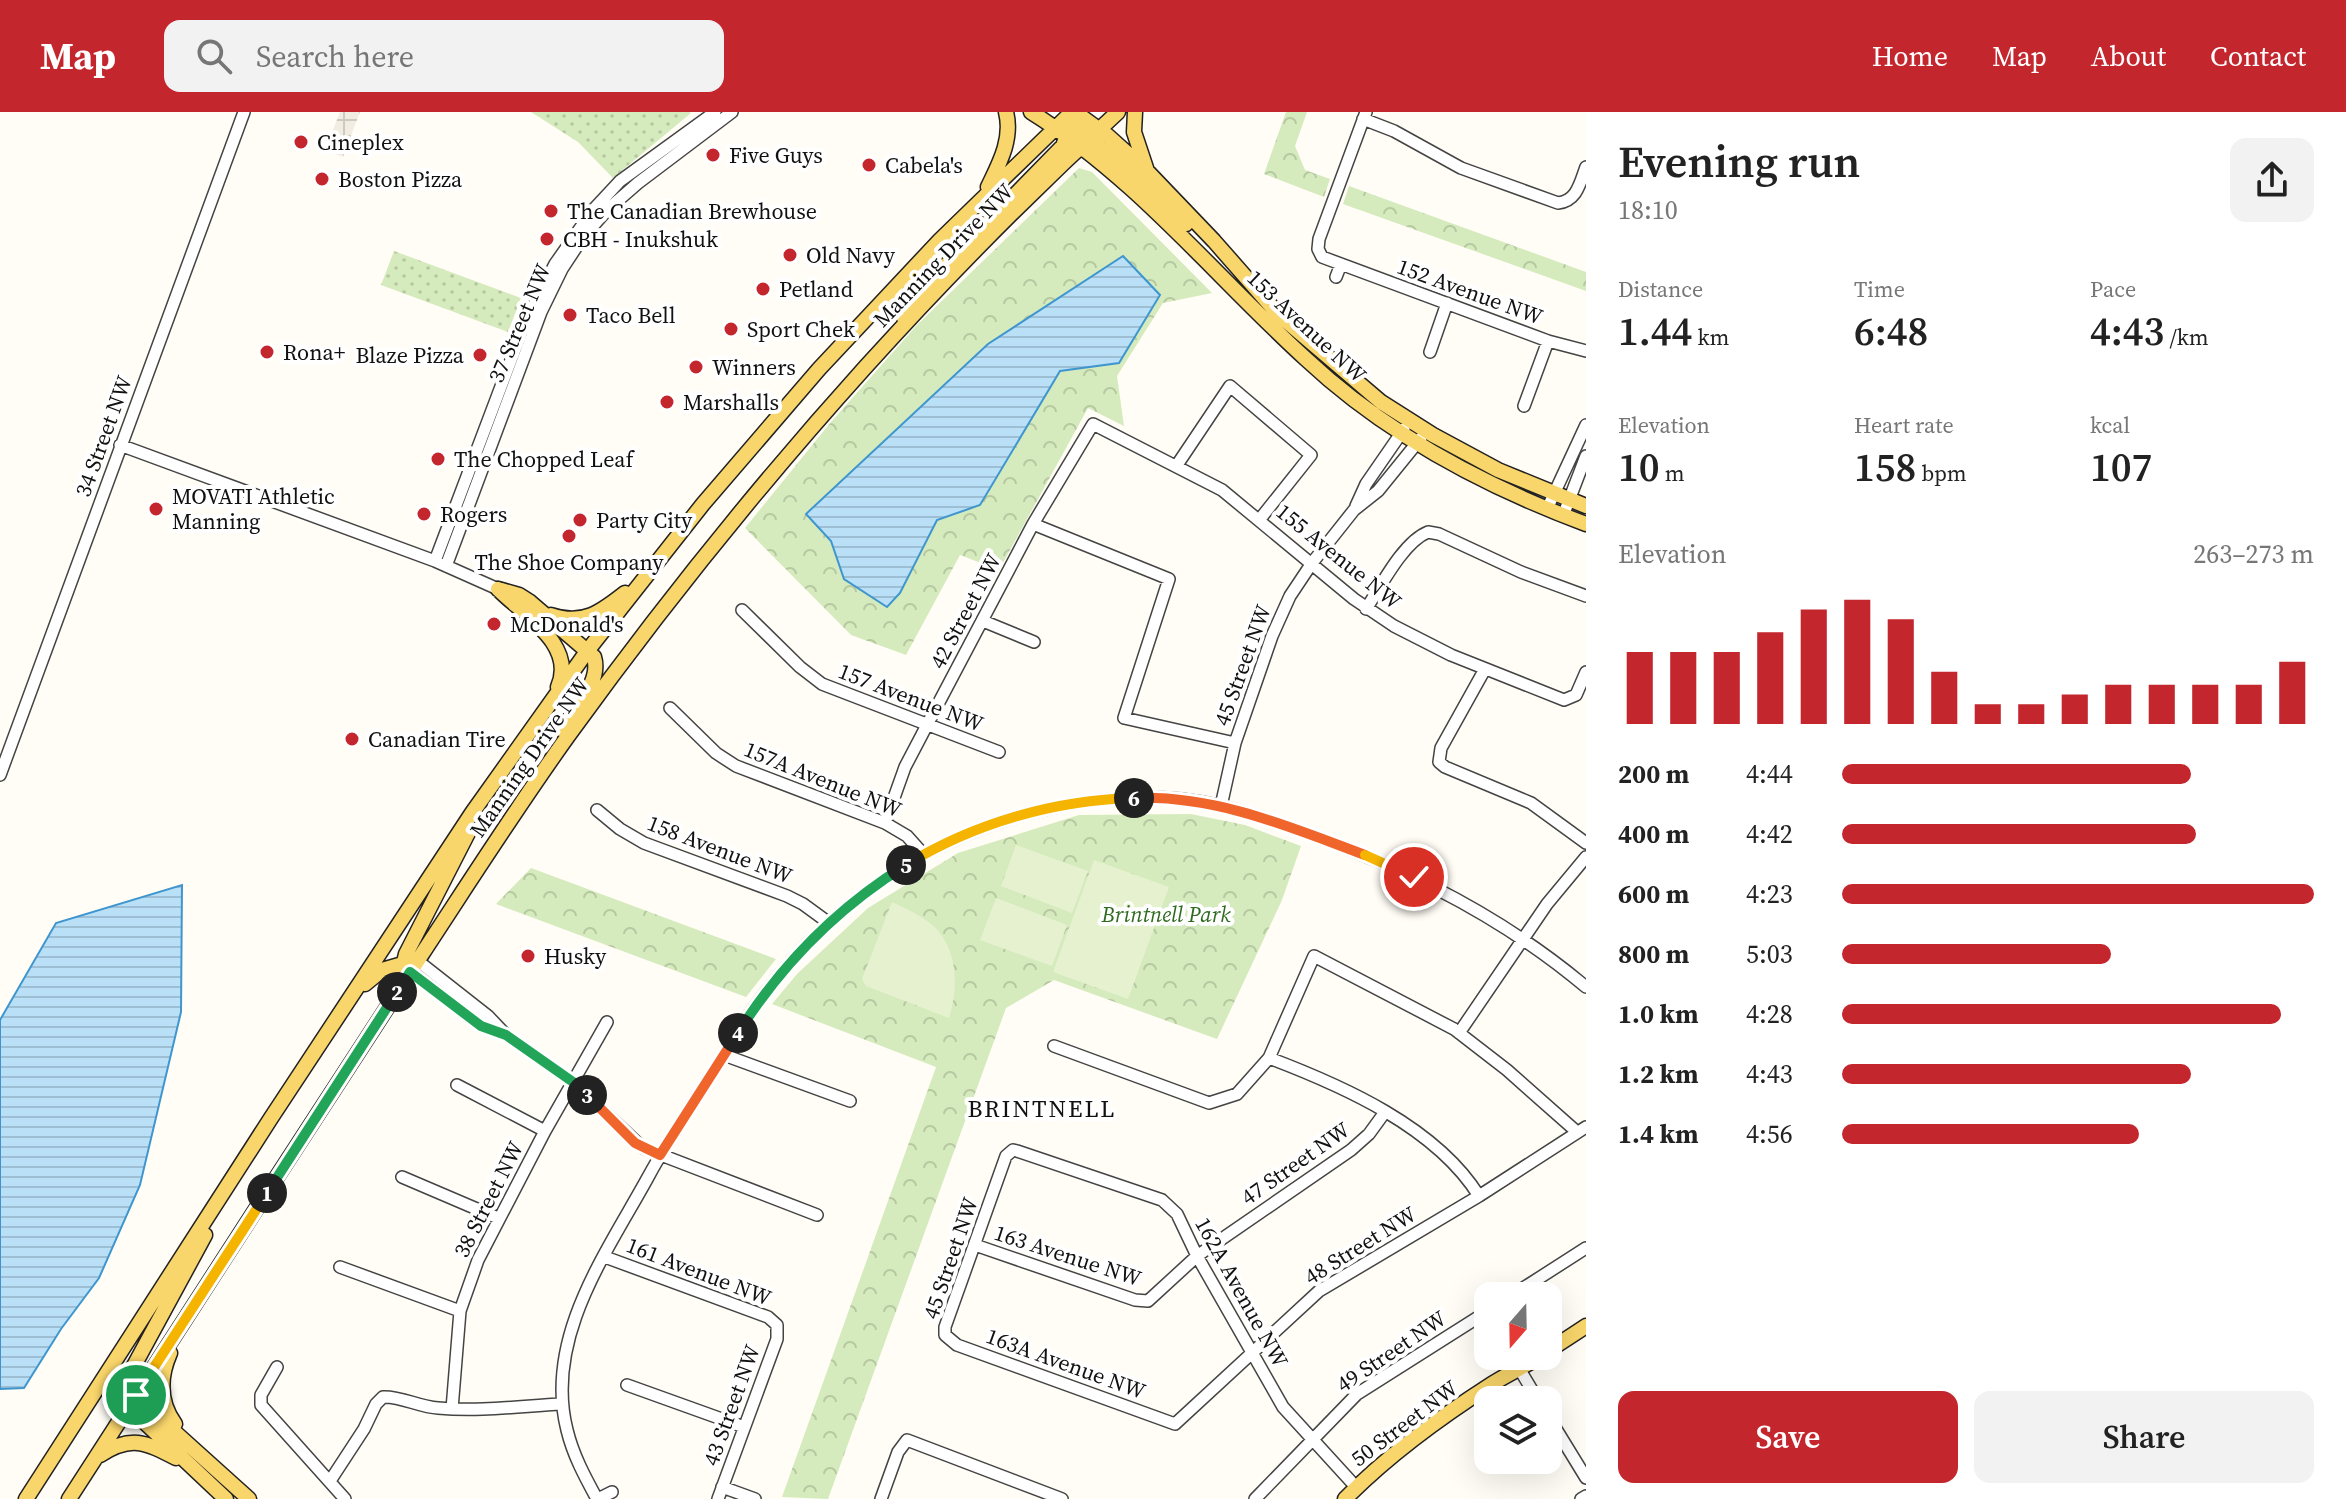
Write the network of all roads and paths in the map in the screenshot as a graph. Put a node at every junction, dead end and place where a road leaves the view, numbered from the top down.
1 (244, 112) edge
2 (715, 112) edge
3 (732, 112) edge
4 (1006, 112) edge
5 (1031, 112) edge
6 (1118, 112) edge
7 (1135, 112) edge
8 (1365, 115) edge
9 (1069, 121) edge
10 (1090, 138) junction
11 (1586, 167) edge
12 (1147, 171) junction
13 (983, 197) junction
14 (1214, 241) junction
15 (1341, 264) junction
16 (1336, 277) dead end
17 (1447, 303) junction
18 (1548, 341) junction
19 (890, 343) junction
20 (1586, 351) edge
21 (1430, 352) dead end
22 (1524, 406) dead end
23 (1409, 421) junction
24 (1093, 424) joint
25 (1586, 425) edge
26 (1427, 431) junction
27 (1400, 434) junction
28 (1417, 444) junction
29 (120, 445) junction
30 (1586, 456) edge
31 (1177, 465) junction
32 (1569, 500) junction
33 (1550, 502) junction
34 (1586, 506) edge
35 (1354, 510) junction
36 (1563, 516) junction
37 (1260, 519) junction
38 (1033, 524) junction
39 (1586, 524) edge
40 (440, 563) junction
41 (1312, 563) junction
42 (644, 577) junction
43 (498, 589) junction
44 (1586, 596) edge
45 (1366, 609) junction
46 (742, 610) dead end
47 (542, 611) junction
48 (983, 621) junction
49 (1034, 642) dead end
50 (588, 650) junction
51 (1485, 669) junction
52 (1586, 672) edge
53 (554, 696) junction
54 (670, 708) dead end
55 (927, 725) junction
56 (1235, 743) junction
57 (999, 752) dead end
58 (551, 760) junction
59 (0, 775) edge
60 (1221, 806) junction
61 (597, 810) dead end
62 (472, 813) junction
63 (885, 823) junction
64 (1586, 843) edge
65 (924, 855) junction
66 (1586, 857) edge
67 (829, 923) junction
68 (1523, 940) junction
69 (410, 965) junction
70 (1586, 987) edge
71 (352, 994) junction
72 (607, 1022) dead end
73 (1459, 1033) junction
74 (1054, 1046) dead end
75 (724, 1055) junction
76 (1269, 1058) junction
77 (573, 1082) junction
78 (457, 1085) dead end
79 (850, 1101) dead end
80 (1385, 1112) junction
81 (1581, 1130) edge
82 (545, 1131) junction
83 (1013, 1150) joint
84 (660, 1155) junction
85 (402, 1177) dead end
86 (225, 1190) junction
87 (1479, 1196) junction
88 (817, 1215) dead end
89 (498, 1218) junction
90 (975, 1245) junction
91 (1586, 1248) edge
92 (1197, 1256) junction
93 (605, 1257) junction
94 (340, 1267) dead end
95 (1533, 1282) edge
96 (1148, 1301) joint
97 (460, 1311) junction
98 (1474, 1320) edge
99 (183, 1324) junction
100 (777, 1325) joint
101 (1586, 1326) edge
102 (945, 1335) joint
103 (1562, 1342) edge
104 (1254, 1353) junction
105 (277, 1367) dead end
106 (1520, 1370) joint
107 (105, 1377) junction
108 (627, 1385) dead end
109 (1530, 1386) edge
110 (130, 1396) junction
111 (562, 1404) junction
112 (452, 1409) junction
113 (1175, 1424) joint
114 (744, 1427) junction
115 (1562, 1439) edge
116 (1311, 1440) junction
117 (190, 1444) junction
118 (97, 1457) junction
119 (191, 1466) junction
120 (1586, 1478) edge
121 (330, 1481) junction
122 (1356, 1487) junction
123 (612, 1492) dead end
124 (720, 1493) edge
125 (26, 1499) edge
126 (69, 1499) edge
127 (226, 1499) edge
128 (249, 1499) edge
129 (345, 1499) edge
130 (598, 1499) edge
131 (755, 1499) edge
132 (881, 1499) edge
133 (1062, 1499) edge
134 (1255, 1499) edge
135 (1345, 1499) edge

1 - 29 street, 34 Street NW
2 - 40 street, 37 Street NW
3 - 40 street, 37 Street NW
4 - 13 main road
5 - 9 main road
6 - 10 main road, Manning Drive NW
7 - 12 main road
8 - 11 street
8 - 15 street, 152 Avenue NW
9 - 10 main road
9 - 13 main road, Manning Drive NW
9 - 19 main road
10 - 12 main road, 153 Avenue NW
10 - 14 main road
10 - 19 main road, Manning Drive NW
10 - 27 main road, 153 Avenue NW
12 - 14 main road, 153 Avenue NW
13 - 42 main road, Manning Drive NW
14 - 23 main road, 153 Avenue NW
15 - 16 street
15 - 17 street, 152 Avenue NW
17 - 18 street, 152 Avenue NW
17 - 21 street
18 - 20 street, 152 Avenue NW
18 - 22 street
19 - 58 main road, Manning Drive NW
23 - 26 main road, 153 Avenue NW
23 - 27 street, 45 Street NW
24 - 31 street, 155 Avenue NW
24 - 38 street, 42 Street NW
25 - 33 street
26 - 28 street, 45 Street NW
26 - 33 main road, 153 Avenue NW
27 - 28 main road, 153 Avenue NW
27 - 35 street, 45 Street NW
28 - 33 main road, 153 Avenue NW
28 - 35 street, 45 Street NW
29 - 40 street
29 - 59 street, 34 Street NW
30 - 32 street
31 - 37 street, 155 Avenue NW
31 - 37 street
32 - 33 main road, 153 Avenue NW
32 - 34 main road, 153 Avenue NW
32 - 36 street
33 - 36 main road, 153 Avenue NW
35 - 41 street, 45 Street NW
36 - 39 main road, 153 Avenue NW
37 - 41 street, 155 Avenue NW
38 - 48 street, 42 Street NW
38 - 56 street
40 - 43 street
41 - 45 street, 155 Avenue NW
41 - 56 street, 45 Street NW
42 - 47 main road
42 - 50 main road, Manning Drive NW
43 - 47 main road
43 - 53 main road
44 - 45 street
45 - 51 street, 155 Avenue NW
46 - 55 street, 157 Avenue NW
47 - 50 main road
48 - 49 street
48 - 55 street, 42 Street NW
50 - 53 main road, Manning Drive NW
50 - 58 main road
51 - 52 street, 155 Avenue NW
51 - 64 street
53 - 62 main road, Manning Drive NW
54 - 63 street, 157A Avenue NW
55 - 57 street, 157 Avenue NW
55 - 63 street, 42 Street NW
56 - 60 street, 45 Street NW
58 - 69 main road, Manning Drive NW
60 - 65 street
60 - 68 street
61 - 67 street, 158 Avenue NW
62 - 69 main road
62 - 71 main road, Manning Drive NW
63 - 65 street, 157A Avenue NW
65 - 67 street
66 - 68 street
67 - 75 street
68 - 70 street
68 - 73 street
69 - 71 main road
69 - 77 street
69 - 99 main road, Manning Drive NW
71 - 86 main road, Manning Drive NW
72 - 77 street, 38 Street NW
73 - 76 street
73 - 81 street
74 - 76 street
75 - 79 street
75 - 84 street
76 - 80 street
77 - 82 street, 38 Street NW
77 - 84 street
78 - 82 street
80 - 87 street
80 - 92 street, 47 Street NW
81 - 87 street, 48 Street NW
82 - 89 street, 38 Street NW
83 - 90 street, 45 Street NW
83 - 92 street, 162A Avenue NW
84 - 88 street
84 - 93 street
85 - 89 street
86 - 107 main road, Manning Drive NW
86 - 110 main road
87 - 104 street, 48 Street NW
89 - 97 street, 38 Street NW
90 - 96 street, 163 Avenue NW
90 - 102 street, 45 Street NW
91 - 95 street
92 - 96 street, 47 Street NW
92 - 104 street, 162A Avenue NW
93 - 100 street, 161 Avenue NW
93 - 111 street
94 - 97 street
97 - 112 street, 38 Street NW
98 - 116 street, 49 Street NW
99 - 110 main road, Manning Drive NW
99 - 117 main road
100 - 114 street, 43 Street NW
101 - 103 main road
102 - 113 street, 163A Avenue NW
104 - 113 street, 48 Street NW
104 - 116 street, 162A Avenue NW
105 - 121 street
106 - 109 street
106 - 122 main road, 50 Street NW
107 - 110 main road
107 - 125 main road, Manning Drive NW
108 - 114 street
110 - 117 main road
110 - 118 main road, Manning Drive NW
110 - 119 main road
111 - 112 street
111 - 130 street
112 - 121 street
114 - 124 street, 43 Street NW
115 - 120 street
116 - 122 street, 162A Avenue NW
116 - 134 street, 49 Street NW
117 - 128 main road
118 - 119 main road
118 - 126 main road, Manning Drive NW
119 - 127 main road
121 - 129 street
122 - 135 main road, 50 Street NW
123 - 130 street
124 - 131 street
132 - 133 street

